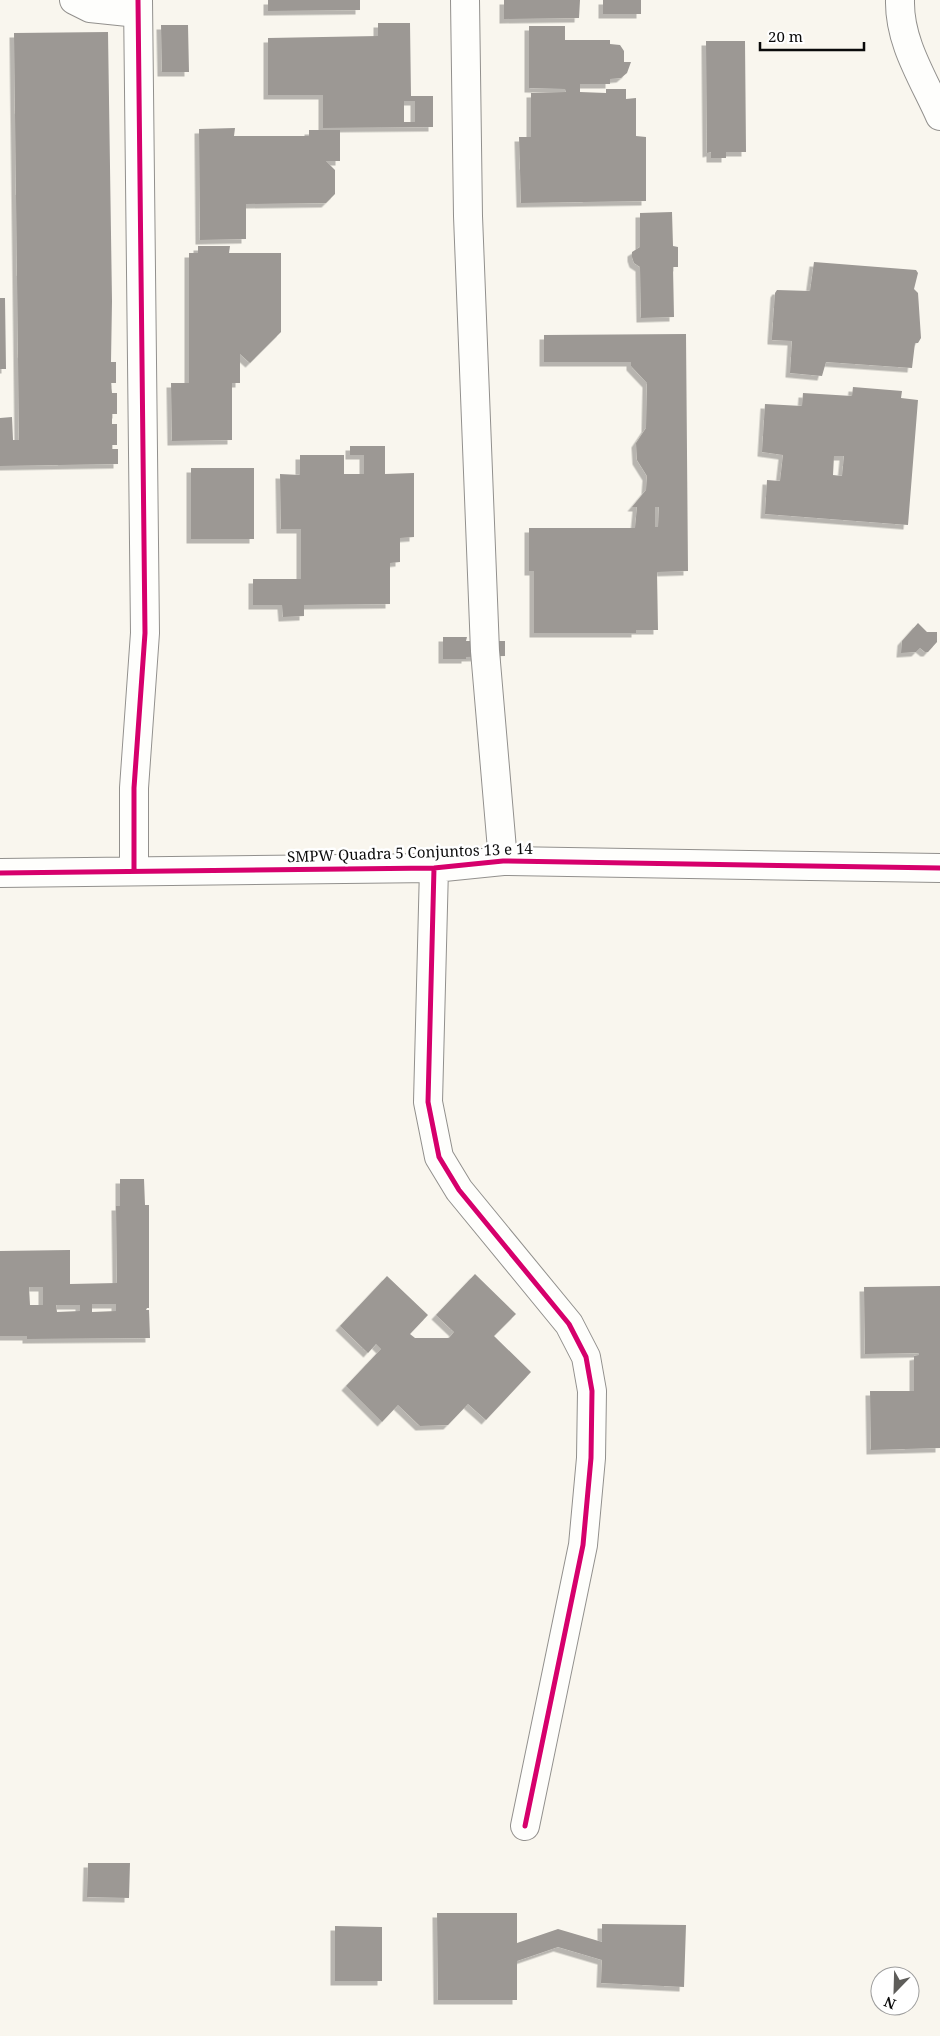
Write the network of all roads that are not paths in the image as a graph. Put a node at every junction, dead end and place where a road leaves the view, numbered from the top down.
1 (74, 0) edge
2 (465, 0) edge
3 (900, 0) edge
4 (138, 6) edge
5 (940, 116) edge
6 (503, 861) junction
7 (434, 868) junction
8 (940, 868) edge
9 (134, 872) junction
10 (0, 873) edge
11 (525, 1826) dead end

1 - 4 street
2 - 6 street
3 - 5 street
4 - 9 street
6 - 7 street, SMPW Quadra 5 Conjuntos 13 e 14
6 - 8 street, SMPW Quadra 5 Conjuntos 13 e 14
7 - 9 street, SMPW Quadra 5 Conjuntos 13 e 14
7 - 11 street
9 - 10 street, SMPW Quadra 5 Conjuntos 13 e 14

